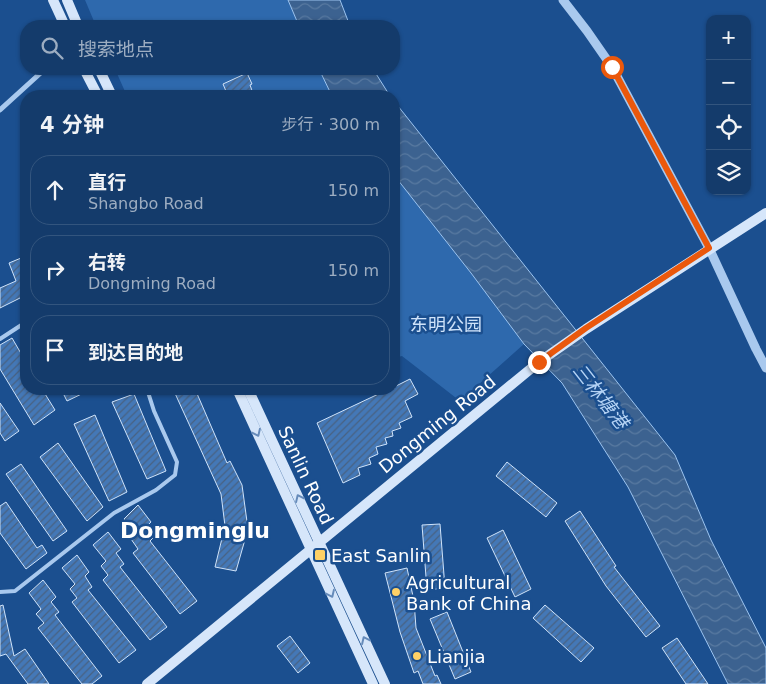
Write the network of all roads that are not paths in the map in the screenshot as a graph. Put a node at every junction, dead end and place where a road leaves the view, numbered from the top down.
1 (53, 0) edge
2 (67, 0) edge
3 (564, 0) edge
4 (62, 20) edge
5 (75, 20) edge
6 (38, 75) edge
7 (87, 75) edge
8 (102, 75) edge
9 (22, 90) edge
10 (95, 90) edge
11 (109, 90) edge
12 (20, 92) edge
13 (0, 110) edge
14 (766, 213) edge
15 (709, 248) junction
16 (20, 326) edge
17 (0, 339) edge
18 (766, 368) edge
19 (149, 395) edge
20 (240, 395) edge
21 (251, 395) edge
22 (320, 542) junction
23 (311, 549) junction
24 (0, 592) edge
25 (147, 684) edge
26 (373, 684) edge
27 (385, 684) edge

1 - 4 main road
2 - 5 main road
3 - 15 street
6 - 9 street
7 - 10 main road
8 - 11 main road
12 - 13 street
14 - 15 main road, Dongming Road
15 - 18 street
15 - 22 main road, Dongming Road
16 - 17 lane
19 - 24 lane
20 -> 23 main road, Sanlin Road
22 -> 21 main road, Sanlin Road
22 - 23 main road, Dongming Road
27 -> 22 main road, Sanlin Road
23 - 25 main road, Dongming Road
23 -> 26 main road, Sanlin Road

